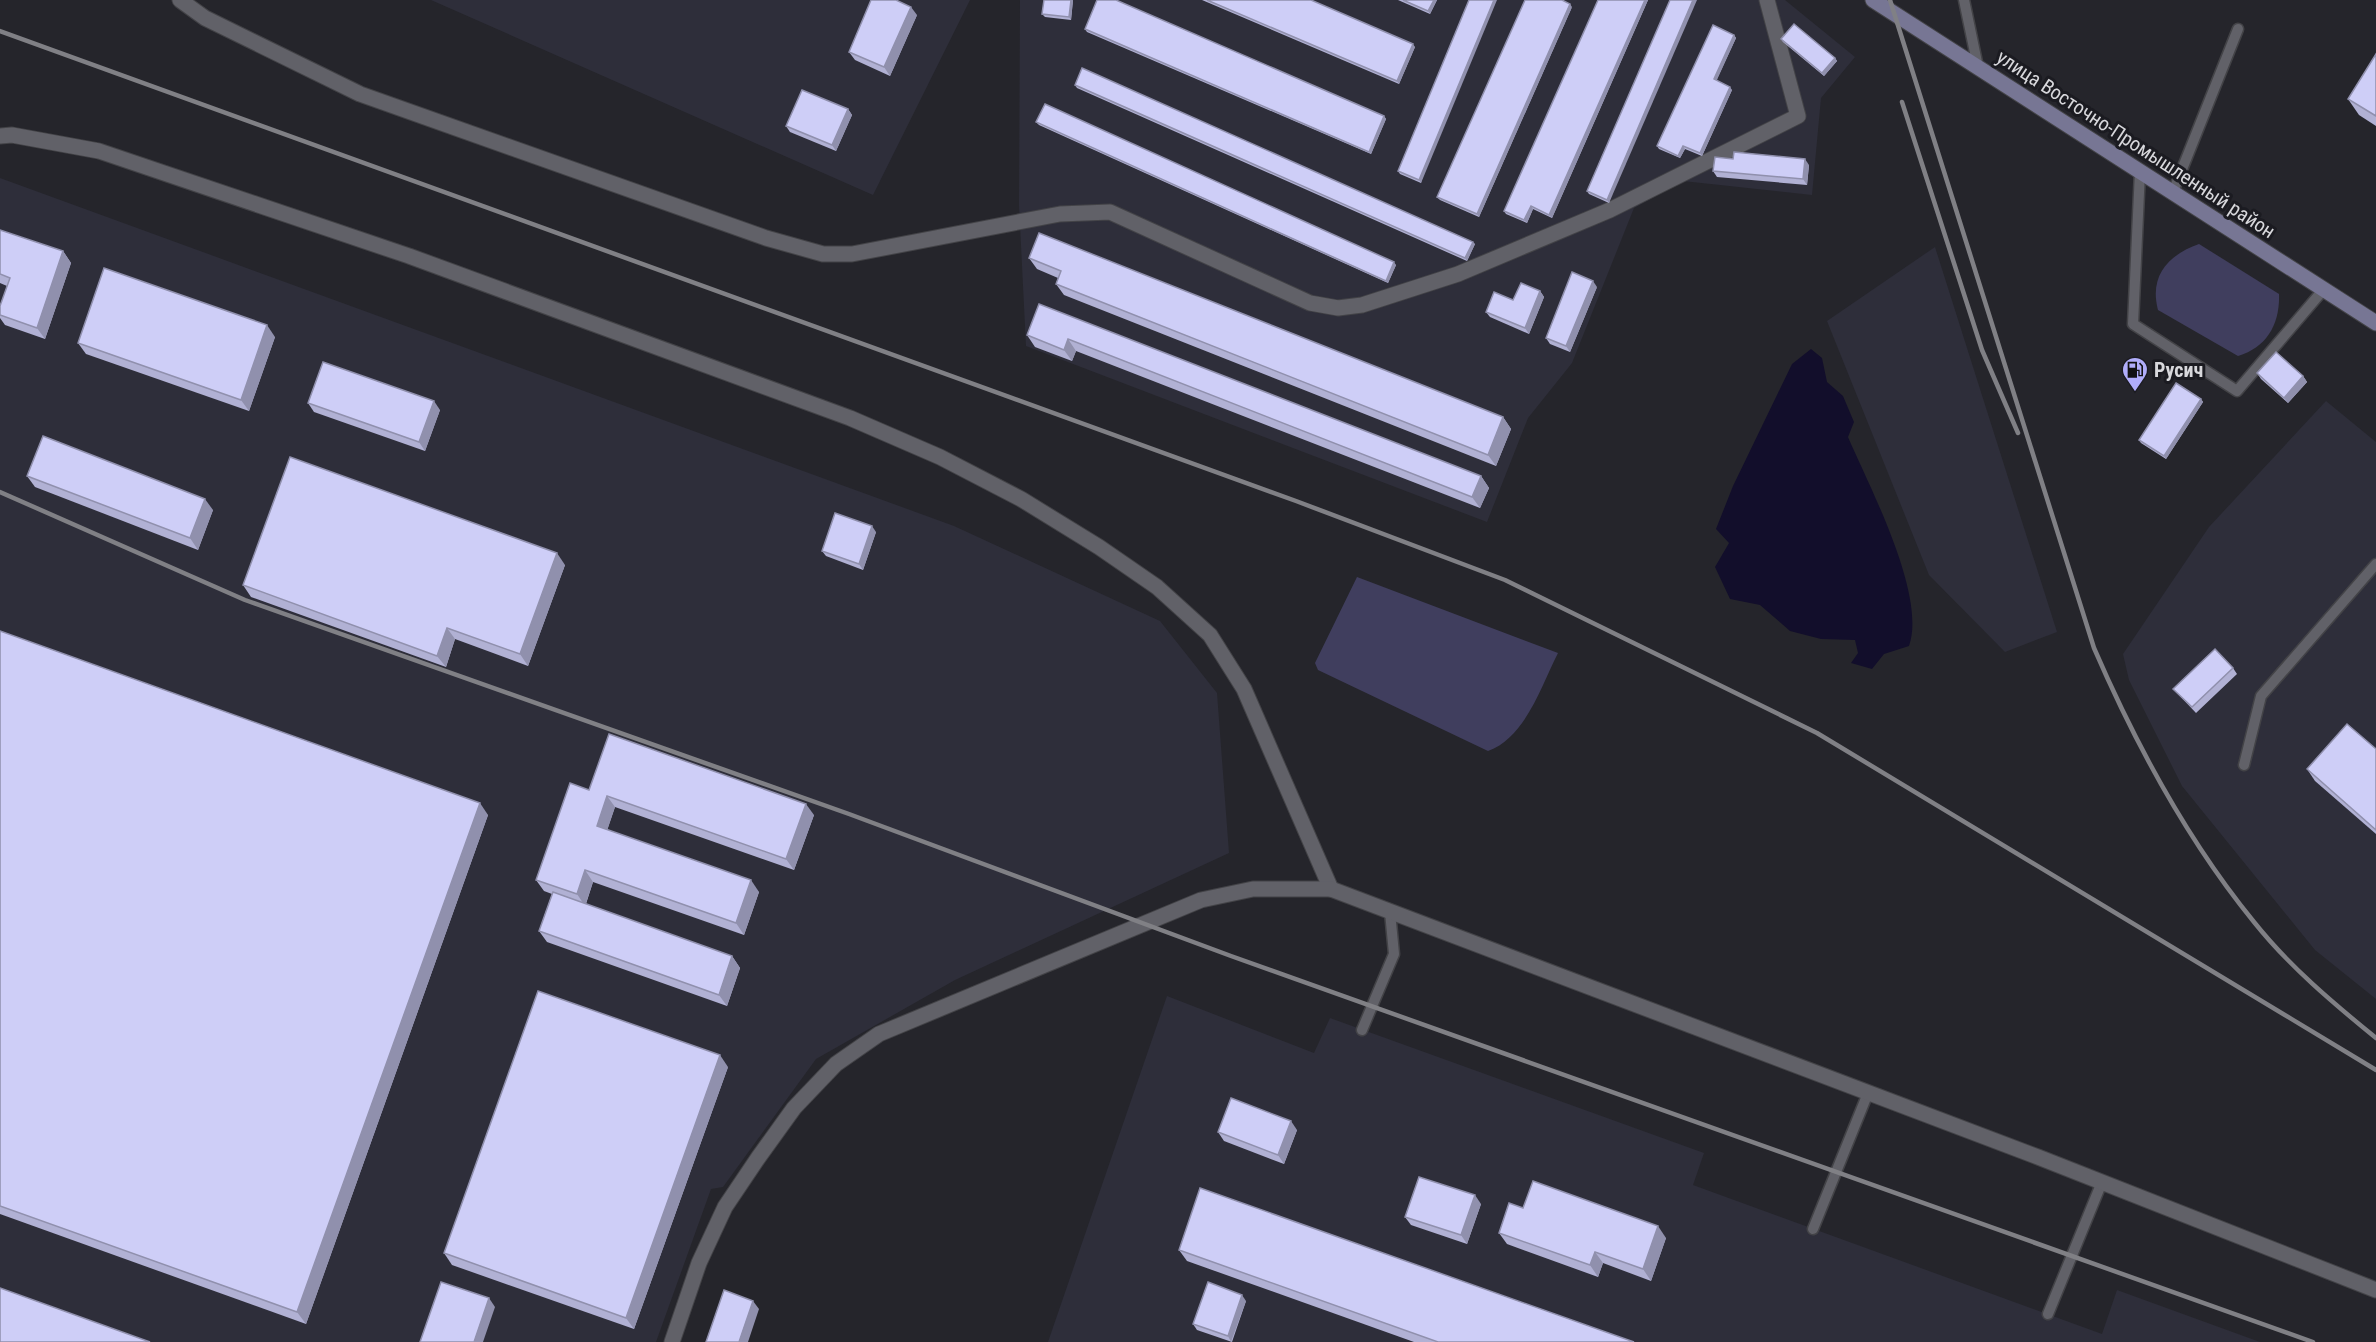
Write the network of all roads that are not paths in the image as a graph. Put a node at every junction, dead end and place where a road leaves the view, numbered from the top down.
1 (180, 0) edge
2 (1767, 0) edge
3 (1873, 0) edge
4 (1964, 0) edge
5 (2238, 29) dead end
6 (1978, 67) junction
7 (0, 136) edge
8 (2140, 171) junction
9 (2174, 192) junction
10 (2324, 290) junction
11 (2376, 323) edge
12 (2376, 564) edge
13 (2244, 765) dead end
14 (1331, 889) junction
15 (1390, 912) junction
16 (1362, 1030) dead end
17 (1868, 1093) junction
18 (2102, 1182) junction
19 (1814, 1229) dead end
20 (2376, 1290) edge
21 (2048, 1314) dead end
22 (672, 1342) edge

1 - 2 street
3 - 6 street, улица Восточно-Промышленный район
4 - 6 lane
5 - 9 lane
6 - 8 street, улица Восточно-Промышленный район
7 - 14 street
8 - 9 street, улица Восточно-Промышленный район
8 - 10 lane
9 - 10 street, улица Восточно-Промышленный район
10 - 11 street, улица Восточно-Промышленный район
12 - 13 lane
14 - 15 street
14 - 22 street
15 - 16 lane
15 - 17 street
17 - 18 street
17 - 19 lane
18 - 20 street
18 - 21 lane

